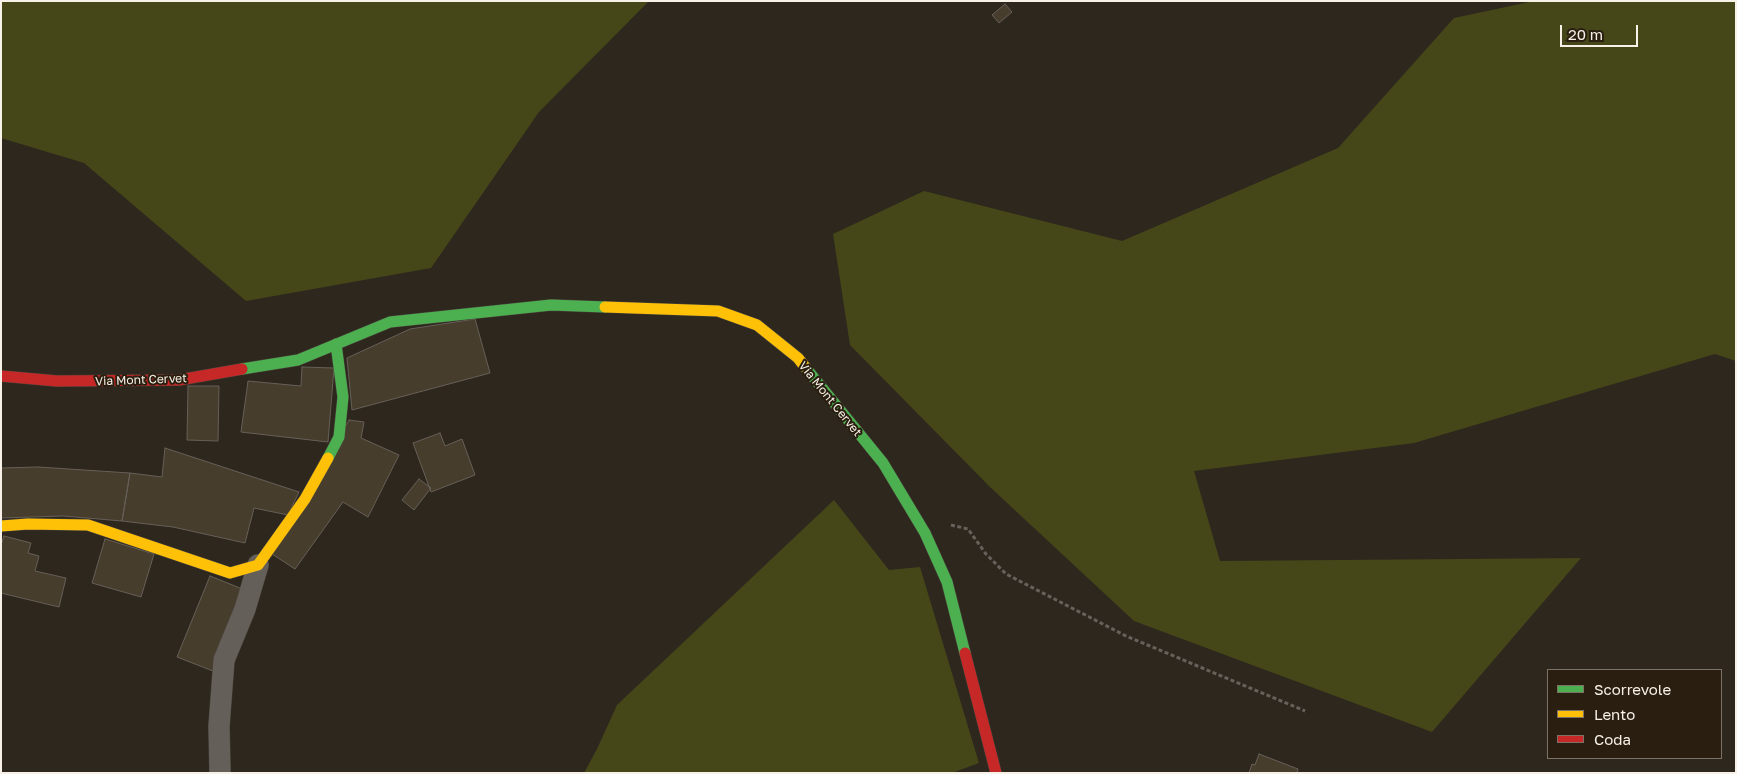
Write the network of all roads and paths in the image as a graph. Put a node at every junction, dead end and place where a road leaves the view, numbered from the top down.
1 (336, 344) junction
2 (1, 376) edge
3 (1, 526) edge
4 (926, 533) junction
5 (258, 565) junction
6 (1305, 711) dead end
7 (998, 772) edge
8 (220, 773) edge

1 - 2 street, Via Mont Cervet
1 - 4 street, Via Mont Cervet
1 - 5 street
3 - 5 street
4 - 6 path
4 - 7 street, Via Mont Cervet
5 - 8 street

